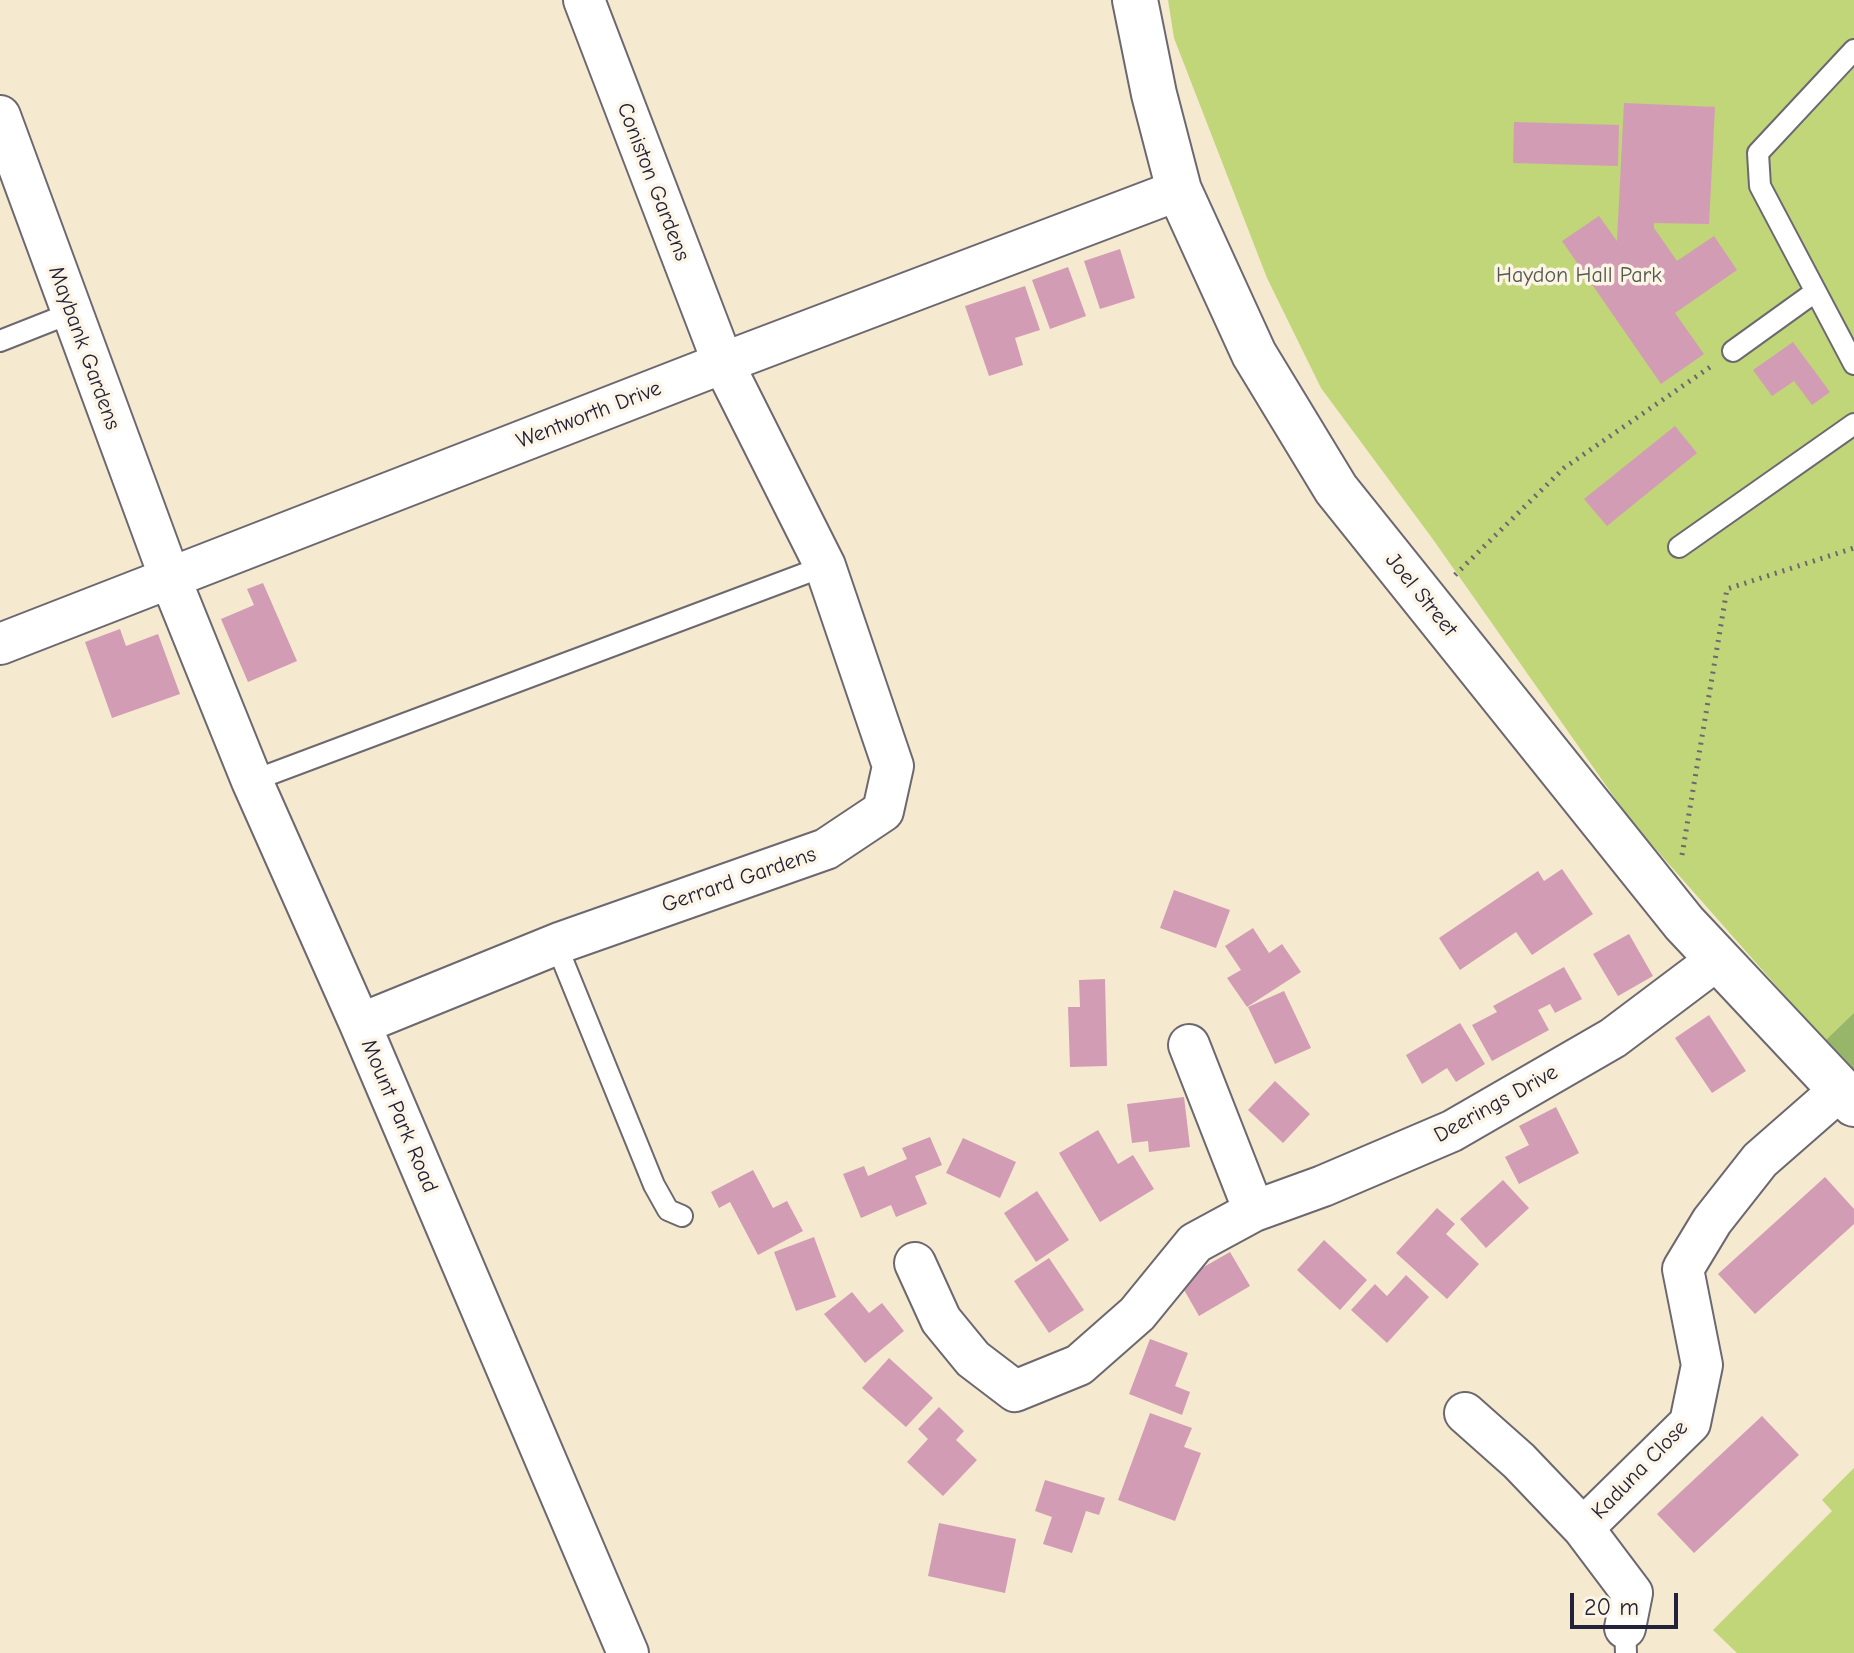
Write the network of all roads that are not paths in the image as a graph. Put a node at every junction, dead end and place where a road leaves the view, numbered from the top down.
1 (584, 0) edge
2 (1135, 0) edge
3 (1854, 50) edge
4 (0, 116) edge
5 (1179, 190) junction
6 (1815, 292) junction
7 (71, 313) junction
8 (0, 341) edge
9 (1733, 351) road end
10 (723, 363) junction
11 (1854, 364) edge
12 (1854, 424) edge
13 (1679, 547) dead end
14 (825, 566) junction
15 (170, 578) junction
16 (0, 644) edge
17 (252, 781) junction
18 (556, 944) junction
19 (1718, 959) junction
20 (360, 1024) junction
21 (1189, 1045) dead end
22 (1847, 1097) edge
23 (1254, 1211) junction
24 (682, 1216) dead end
25 (915, 1263) dead end
26 (1465, 1413) dead end
27 (1583, 1528) junction
28 (1626, 1640) edge
29 (628, 1653) edge

1 - 10 street, Coniston Gardens
2 - 5 main road, Joel Street
3 - 6 lane
4 - 7 street, Maybank Gardens
5 - 10 street, Wentworth Drive
5 - 19 main road, Joel Street
6 - 9 lane
6 - 11 lane
7 - 8 lane
7 - 15 street, Maybank Gardens
10 - 14 street, Gerrard Gardens
10 - 15 street, Wentworth Drive
12 - 13 lane
14 - 17 lane
14 - 18 street, Gerrard Gardens
15 - 16 street, Wentworth Drive
15 - 17 street, Mount Park Road
17 - 20 street, Mount Park Road
18 - 20 street, Gerrard Gardens
18 - 24 lane
19 - 22 main road, Joel Street
19 - 23 street, Deerings Drive
20 - 29 street, Mount Park Road
21 - 23 street
22 - 27 street, Kaduna Close
23 - 25 street, Deerings Drive
26 - 27 street, Kaduna Close
27 - 28 street, Kaduna Close

